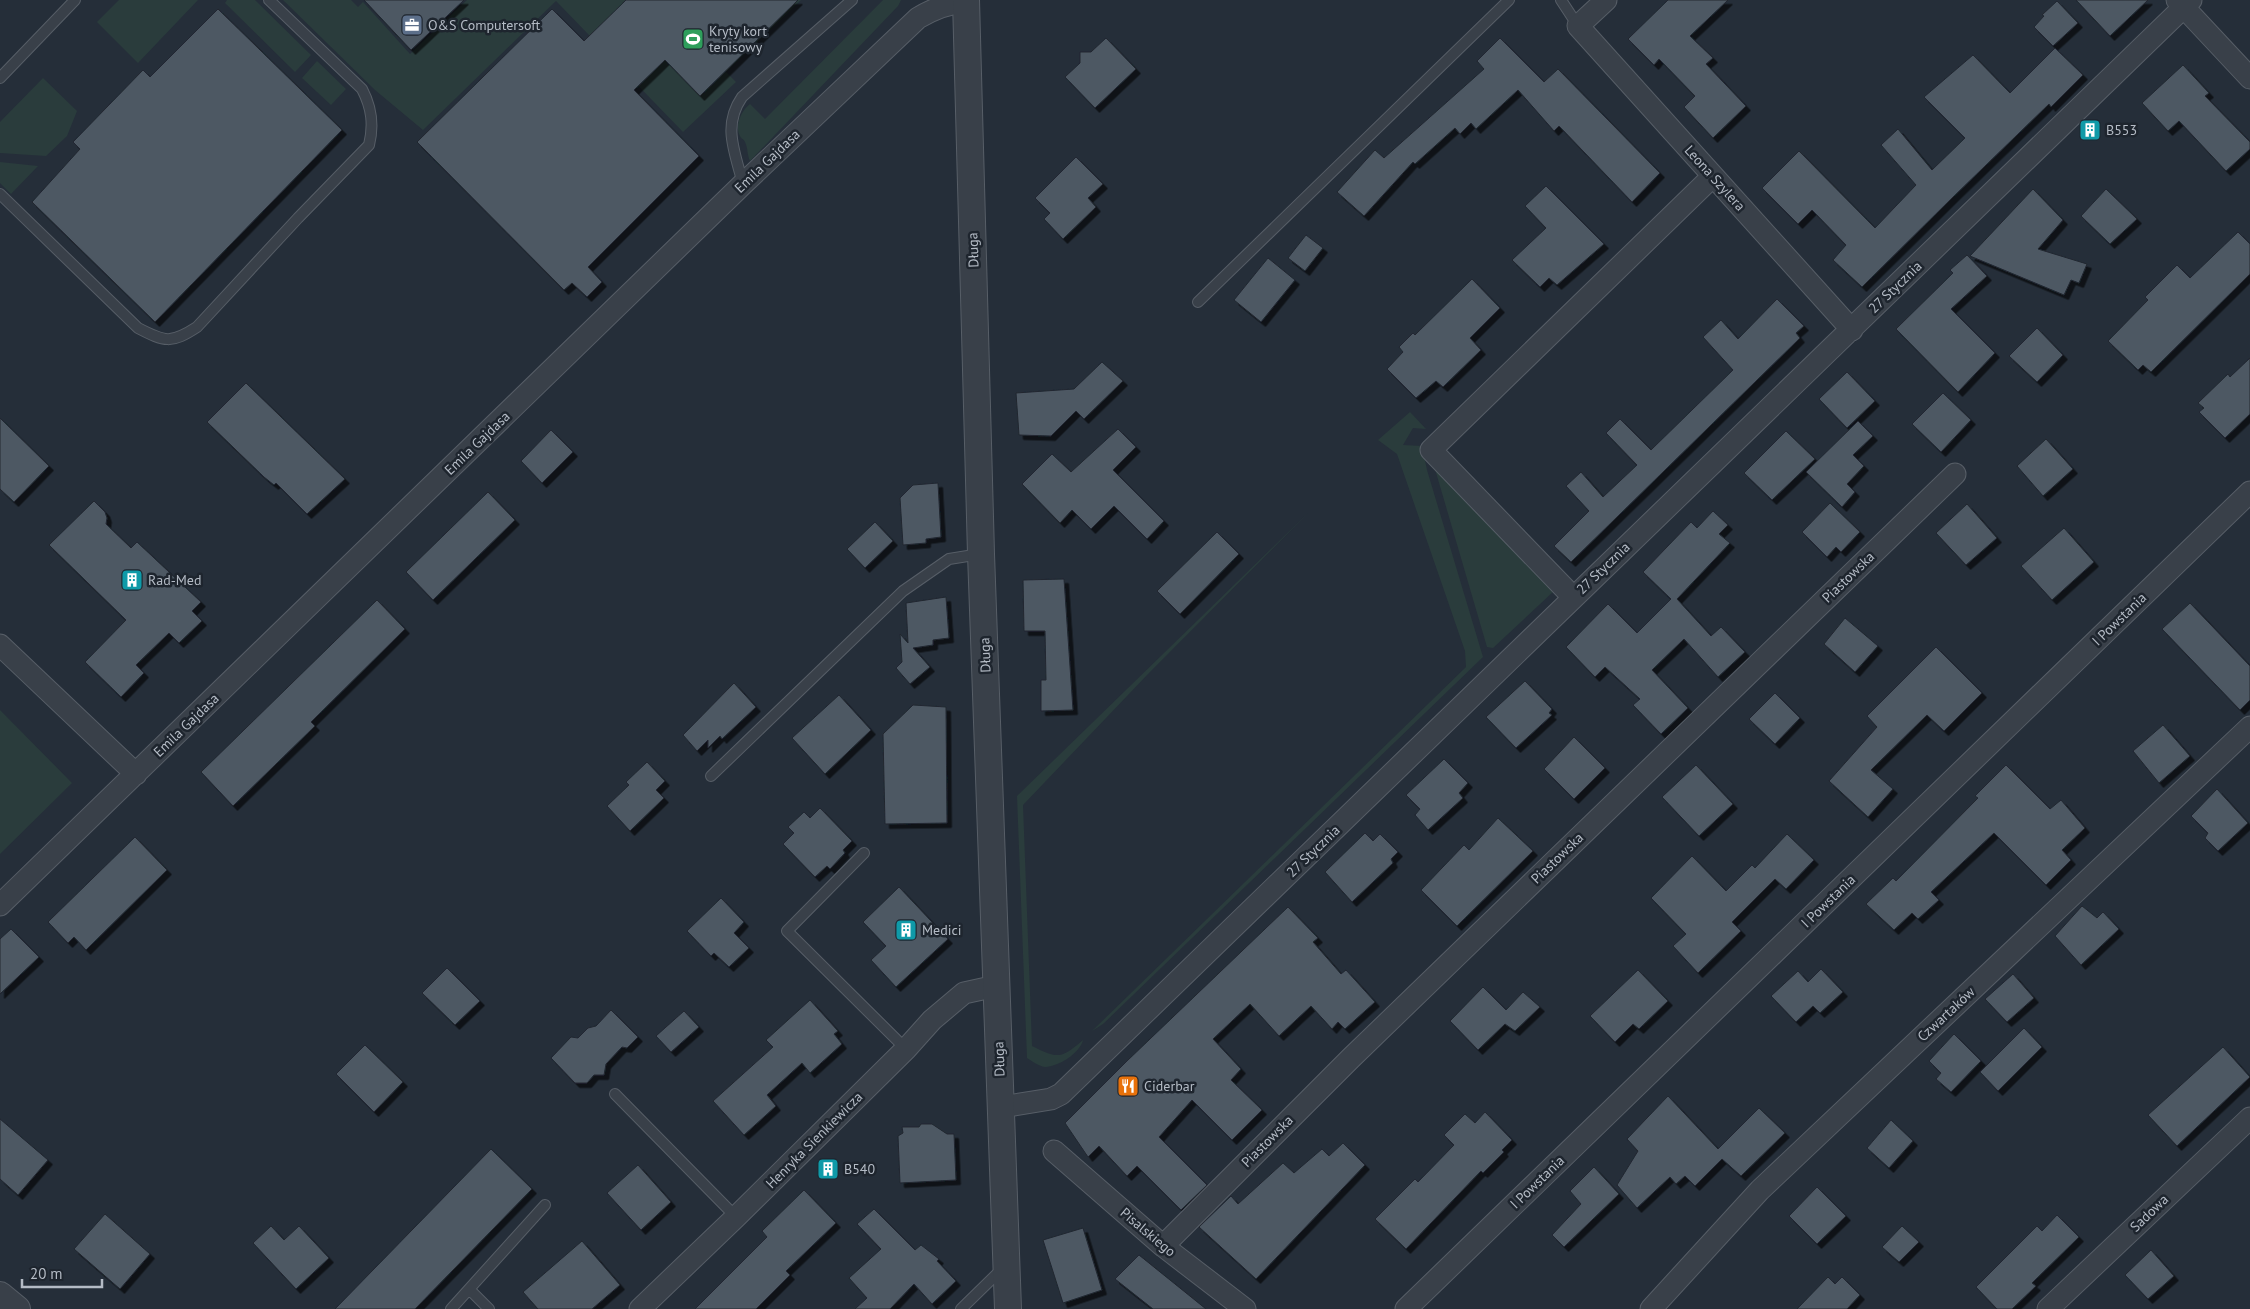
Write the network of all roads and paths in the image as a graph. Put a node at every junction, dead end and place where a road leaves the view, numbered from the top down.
1 (75, 0) edge
2 (269, 0) edge
3 (852, 0) edge
4 (1509, 0) edge
5 (1561, 0) edge
6 (1606, 0) edge
7 (966, 1) edge
8 (2184, 2) edge
9 (1578, 26) junction
10 (0, 78) edge
11 (2250, 78) edge
12 (1713, 176) junction
13 (743, 184) junction
14 (0, 194) edge
15 (1198, 302) dead end
16 (1852, 330) junction
17 (1956, 474) dead end
18 (2250, 492) edge
19 (981, 554) junction
20 (1573, 597) junction
21 (0, 645) edge
22 (2250, 727) edge
23 (136, 774) junction
24 (711, 776) dead end
25 (864, 853) dead end
26 (0, 905) edge
27 (996, 986) junction
28 (906, 1049) junction
29 (615, 1094) dead end
30 (1001, 1108) junction
31 (2250, 1118) edge
32 (1054, 1151) dead end
33 (545, 1205) dead end
34 (736, 1218) junction
35 (1163, 1246) junction
36 (1007, 1264) junction
37 (470, 1290) junction
38 (0, 1294) edge
39 (17, 1309) edge
40 (451, 1309) edge
41 (489, 1309) edge
42 (640, 1309) edge
43 (961, 1309) edge
44 (1008, 1309) edge
45 (1245, 1309) edge
46 (1406, 1309) edge
47 (1651, 1309) edge
48 (2048, 1309) edge

1 - 10 lane
2 - 14 lane
3 - 13 lane
4 - 15 lane
5 - 9 lane
6 - 9 street
7 - 13 street, Emila Gajdasa
7 - 19 street, Długa
8 - 11 street
8 - 16 street, 27 Stycznia
9 - 12 street, Leona Szylera
12 - 16 street, Leona Szylera
12 - 20 street
13 - 23 street, Emila Gajdasa
16 - 20 street, 27 Stycznia
17 - 35 street, Piastowska
18 - 46 street, I Powstania
19 - 24 lane
19 - 27 street, Długa
20 - 30 street, 27 Stycznia
21 - 23 street
22 - 47 street, Czwartaków
23 - 26 street, Emila Gajdasa
25 - 28 lane
27 - 28 street, Henryka Sienkiewicza
27 - 30 street, Długa
28 - 34 street, Henryka Sienkiewicza
29 - 34 lane
30 - 36 street, Długa
31 - 48 street, Sadowa
32 - 35 street, Pisalskiego
33 - 37 lane
34 - 42 street, Henryka Sienkiewicza
35 - 45 street, Pisalskiego
36 - 43 lane
36 - 44 street, Długa
37 - 40 lane
37 - 41 lane
38 - 39 street

